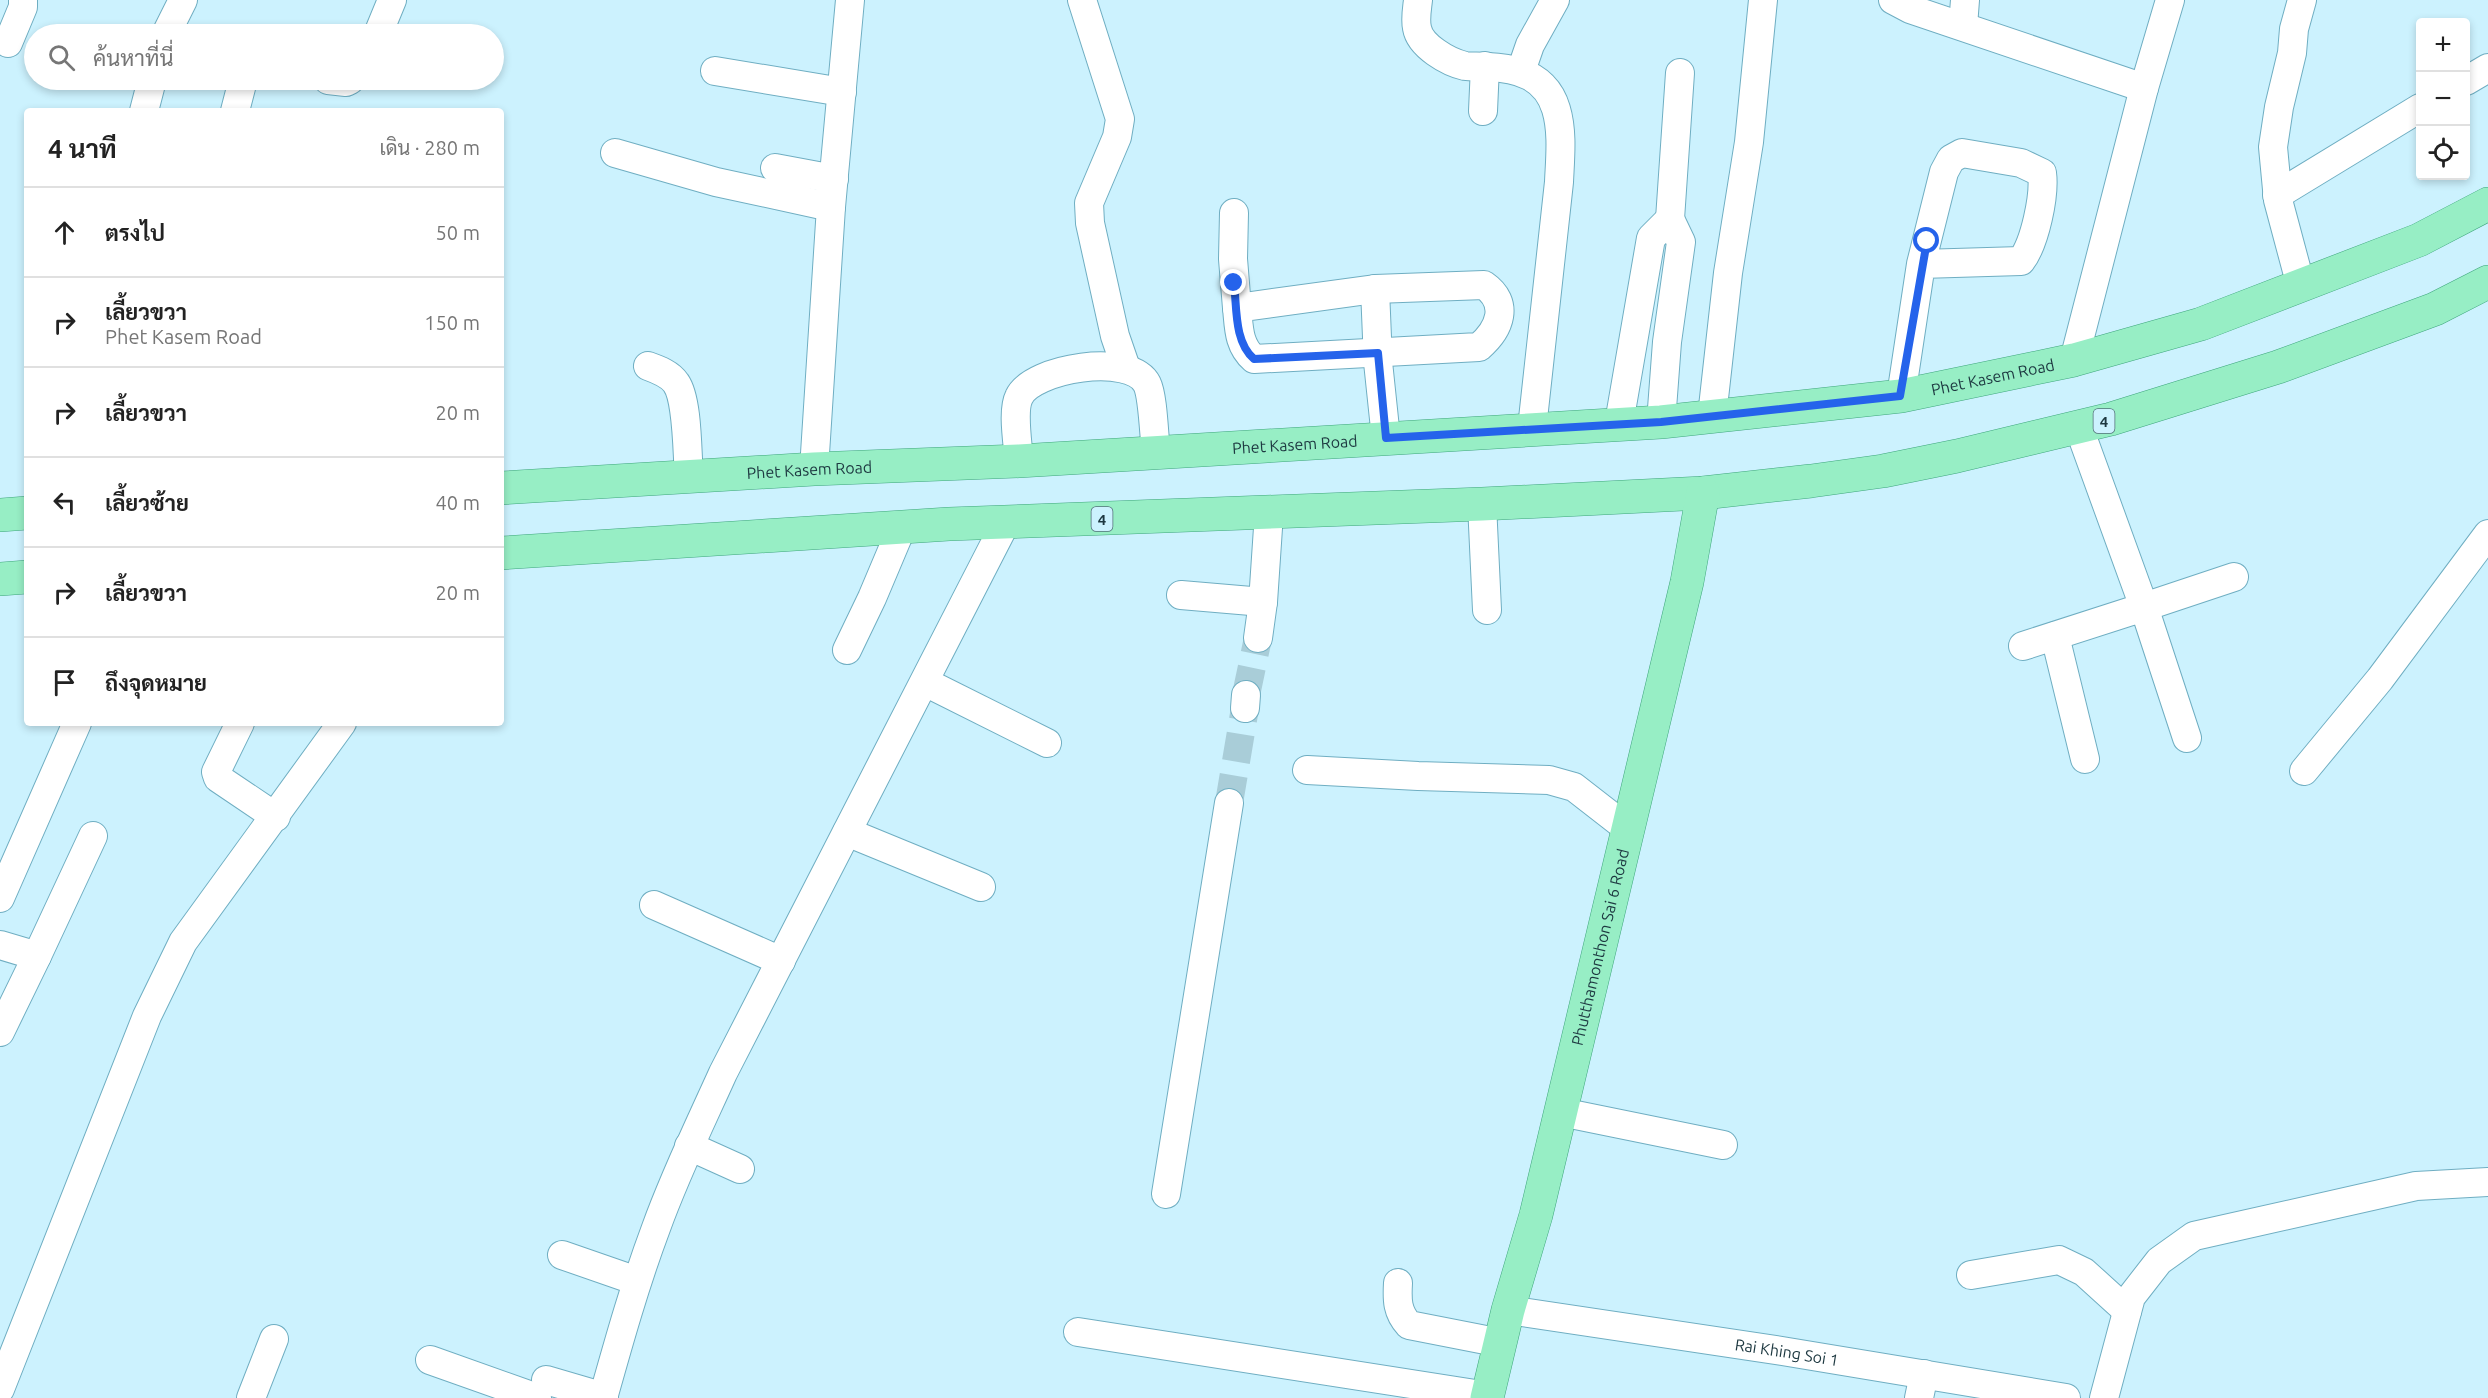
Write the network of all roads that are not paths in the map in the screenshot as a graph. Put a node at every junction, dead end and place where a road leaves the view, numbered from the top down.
1 (23, 0) edge
2 (183, 0) edge
3 (392, 0) edge
4 (850, 0) edge
5 (1082, 0) edge
6 (1418, 0) edge
7 (1555, 0) edge
8 (1763, 0) edge
9 (2170, 0) edge
10 (2302, 0) edge
11 (1890, 1) edge
12 (1964, 13) edge
13 (171, 24) edge
14 (382, 24) edge
15 (8, 43) dead end
16 (1485, 66) junction
17 (2488, 68) edge
18 (715, 71) dead end
19 (1521, 71) junction
20 (1680, 73) dead end
21 (2470, 79) edge
22 (2144, 88) junction
23 (149, 90) edge
24 (240, 90) edge
25 (842, 92) junction
26 (145, 108) edge
27 (236, 108) edge
28 (1484, 111) dead end
29 (2416, 111) edge
30 (615, 153) dead end
31 (775, 168) dead end
32 (834, 179) junction
33 (2277, 195) junction
34 (2488, 204) edge
35 (831, 207) junction
36 (1234, 213) dead end
37 (1670, 219) junction
38 (1921, 264) junction
39 (2488, 282) edge
40 (2301, 286) junction
41 (1375, 289) junction
42 (1237, 308) junction
43 (1667, 342) junction
44 (1632, 344) junction
45 (1378, 358) junction
46 (2074, 360) junction
47 (648, 366) dead end
48 (1126, 368) junction
49 (1900, 396) junction
50 (1712, 416) junction
51 (1661, 422) junction
52 (1618, 423) junction
53 (1532, 428) junction
54 (2079, 428) junction
55 (1386, 438) junction
56 (1156, 452) junction
57 (1019, 461) junction
58 (814, 469) junction
59 (689, 476) junction
60 (504, 488) edge
61 (1703, 493) junction
62 (1482, 504) junction
63 (24, 513) edge
64 (1269, 513) junction
65 (0, 515) edge
66 (1006, 522) junction
67 (902, 527) junction
68 (2488, 534) edge
69 (504, 553) edge
70 (24, 577) edge
71 (2234, 577) dead end
72 (0, 579) edge
73 (1181, 595) dead end
74 (1263, 602) junction
75 (2144, 607) junction
76 (1487, 610) dead end
77 (2055, 636) junction
78 (1258, 638) tunnel mouth
79 (2023, 646) dead end
80 (847, 650) dead end
81 (925, 682) junction
82 (75, 726) edge
83 (239, 726) edge
84 (340, 726) edge
85 (2187, 738) dead end
86 (1047, 743) dead end
87 (2085, 759) dead end
88 (1307, 770) dead end
89 (2304, 771) dead end
90 (1228, 803) tunnel mouth
91 (276, 817) junction
92 (1628, 829) junction
93 (847, 832) junction
94 (93, 836) dead end
95 (981, 887) dead end
96 (0, 898) edge
97 (654, 904) dead end
98 (0, 945) edge
99 (37, 956) junction
100 (781, 961) junction
101 (0, 1032) edge
102 (1561, 1112) junction
103 (1723, 1145) dead end
104 (689, 1146) junction
105 (740, 1169) dead end
106 (2488, 1182) edge
107 (1166, 1194) dead end
108 (562, 1255) dead end
109 (1971, 1275) dead end
110 (637, 1281) junction
111 (1398, 1283) dead end
112 (1508, 1310) junction
113 (2127, 1311) junction
114 (1078, 1332) dead end
115 (274, 1339) dead end
116 (1501, 1343) junction
117 (430, 1360) dead end
118 (1921, 1386) edge
119 (0, 1389) edge
120 (542, 1389) edge
121 (603, 1397) edge
122 (1487, 1397) edge
123 (251, 1398) edge
124 (2066, 1398) edge
125 (2104, 1398) edge

1 - 15 street
2 - 13 street
3 - 14 street
4 - 25 street
5 - 48 street
6 - 16 street
7 - 19 street
8 - 50 street
9 - 22 street
10 - 33 street
11 - 12 street
12 - 22 street
16 - 19 street
16 - 28 street
17 - 21 street
18 - 25 street
19 - 53 street
20 - 37 street
22 - 46 street
23 - 26 street
24 - 27 street
25 - 32 street
29 - 33 street
30 - 35 street
31 - 32 street
32 - 35 street
33 - 40 street
34 - 40 main road, Phet Kasem Road
35 - 58 street
36 - 42 street
37 - 43 street
37 - 44 street
38 - 38 street
38 - 49 street
39 - 54 main road, 4
40 - 46 main road, Phet Kasem Road
41 - 42 street
41 - 45 street
41 - 45 street
42 - 45 street
43 - 44 street
43 - 51 street
44 - 52 street
45 - 55 street
46 - 49 main road, Phet Kasem Road
47 - 59 street
48 - 56 street
48 - 57 street
49 - 50 main road, Phet Kasem Road
50 - 51 main road, Phet Kasem Road
51 - 52 main road, Phet Kasem Road
52 - 53 main road, Phet Kasem Road
53 - 55 main road, Phet Kasem Road
54 - 61 main road, 4
54 - 75 street
55 - 56 main road, Phet Kasem Road
56 - 57 main road, Phet Kasem Road
57 - 58 main road, Phet Kasem Road
58 - 59 main road, Phet Kasem Road
59 - 60 main road, Phet Kasem Road
61 - 62 main road, 4
61 - 92 main road, Phutthamonthon Sai 6 Road
62 - 64 main road, 4
62 - 76 street
63 - 65 main road
64 - 66 main road, 4
64 - 74 street
66 - 67 main road, 4
66 - 81 street
67 - 69 main road, 4
67 - 80 street
68 - 89 street
70 - 72 main road
71 - 75 street
73 - 74 street
74 - 78 street
75 - 77 street
75 - 85 street
77 - 79 street
77 - 87 street
81 - 86 street
81 - 93 street
82 - 96 street
83 - 91 street
84 - 91 street
88 - 92 street
90 - 107 street
91 - 119 street
92 - 102 main road, Phutthamonthon Sai 6 Road
93 - 95 street
93 - 100 street
94 - 99 street
97 - 100 street
98 - 99 street
99 - 101 street
100 - 104 street
102 - 103 street
102 - 112 main road, Phutthamonthon Sai 6 Road
104 - 105 street
104 - 110 street
106 - 113 street
108 - 110 street
109 - 113 street
110 - 121 street
111 - 116 street
112 - 116 main road, Phutthamonthon Sai 6 Road
112 - 118 street, Rai Khing Soi 1
113 - 125 street
114 - 122 street
115 - 123 street
116 - 122 main road, Phutthamonthon Sai 6 Road
117 - 120 street
118 - 124 street, Rai Khing Soi 1
120 - 121 street

